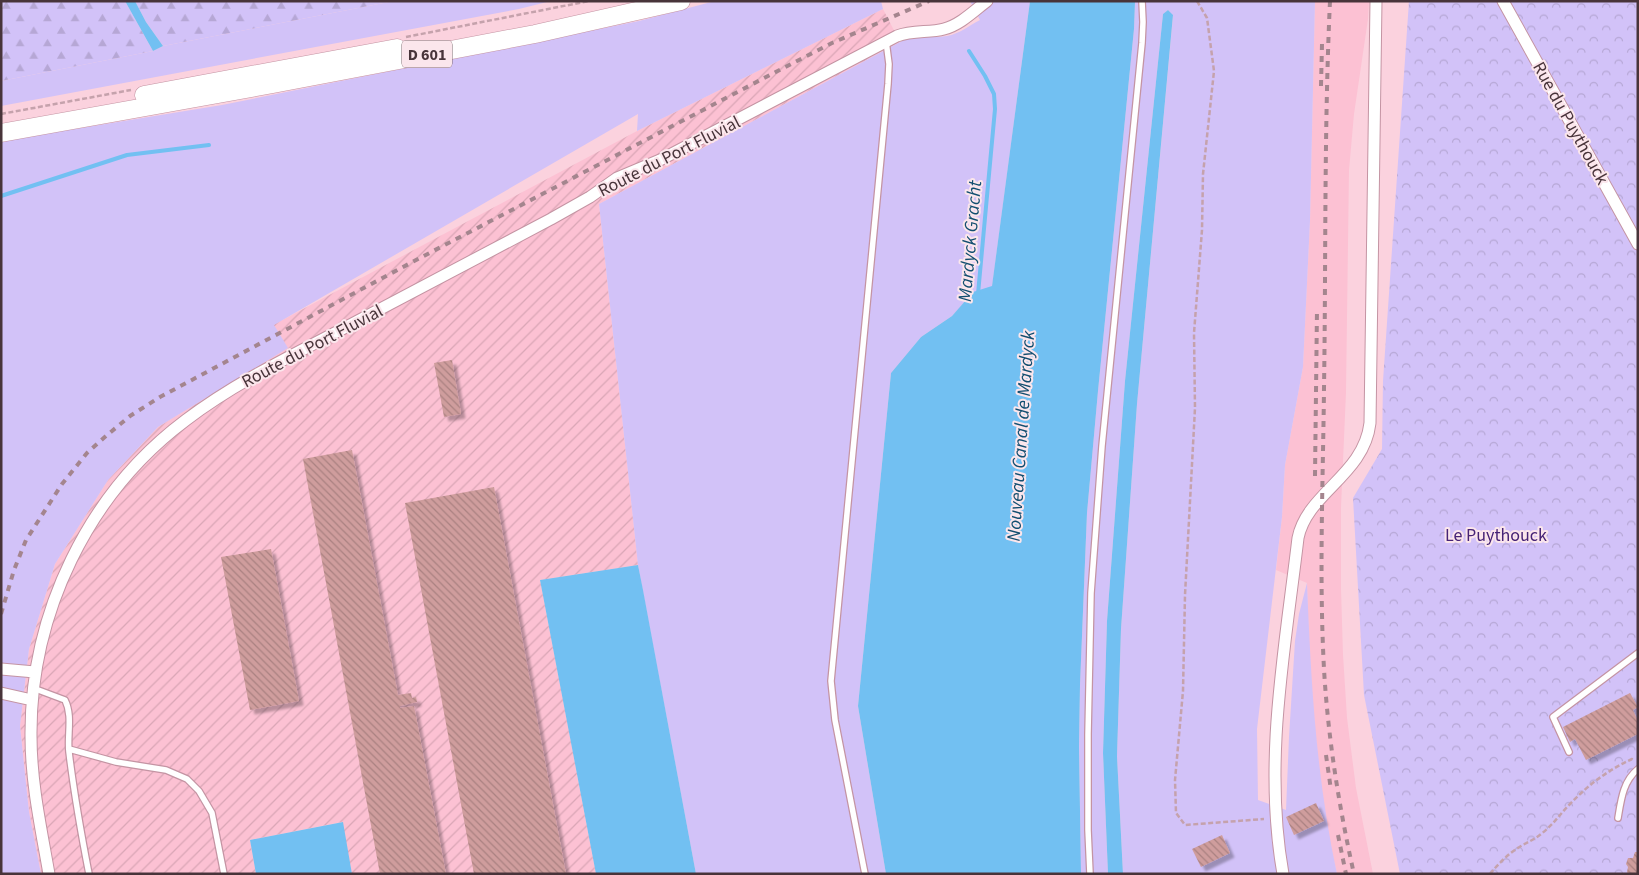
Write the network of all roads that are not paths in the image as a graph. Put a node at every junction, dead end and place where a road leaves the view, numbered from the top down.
1 (638, 1) edge
2 (681, 1) edge
3 (988, 1) edge
4 (1142, 1) edge
5 (1376, 1) edge
6 (1503, 1) edge
7 (886, 41) junction
8 (1, 122) edge
9 (1, 132) edge
10 (1638, 244) edge
11 (1637, 654) edge
12 (1, 669) edge
13 (35, 672) junction
14 (1, 693) edge
15 (32, 694) junction
16 (69, 749) junction
17 (1569, 752) dead end
18 (1638, 769) edge
19 (1618, 818) dead end
20 (49, 874) edge
21 (89, 874) edge
22 (224, 874) edge
23 (864, 874) edge
24 (1090, 874) edge
25 (1283, 874) edge

1 - 8 main road, D 601
2 - 9 main road, D 601
3 - 7 street, Route du Port Fluvial
4 - 24 lane
5 - 25 street
6 - 10 street, Rue du Puythouck
7 - 13 street, Route du Port Fluvial
7 - 23 lane
11 - 17 lane
12 - 13 street
13 - 15 street, Route du Port Fluvial
14 - 15 street
15 - 16 lane
15 - 20 street, Route du Port Fluvial
16 - 21 lane
16 - 22 lane
18 - 19 lane

